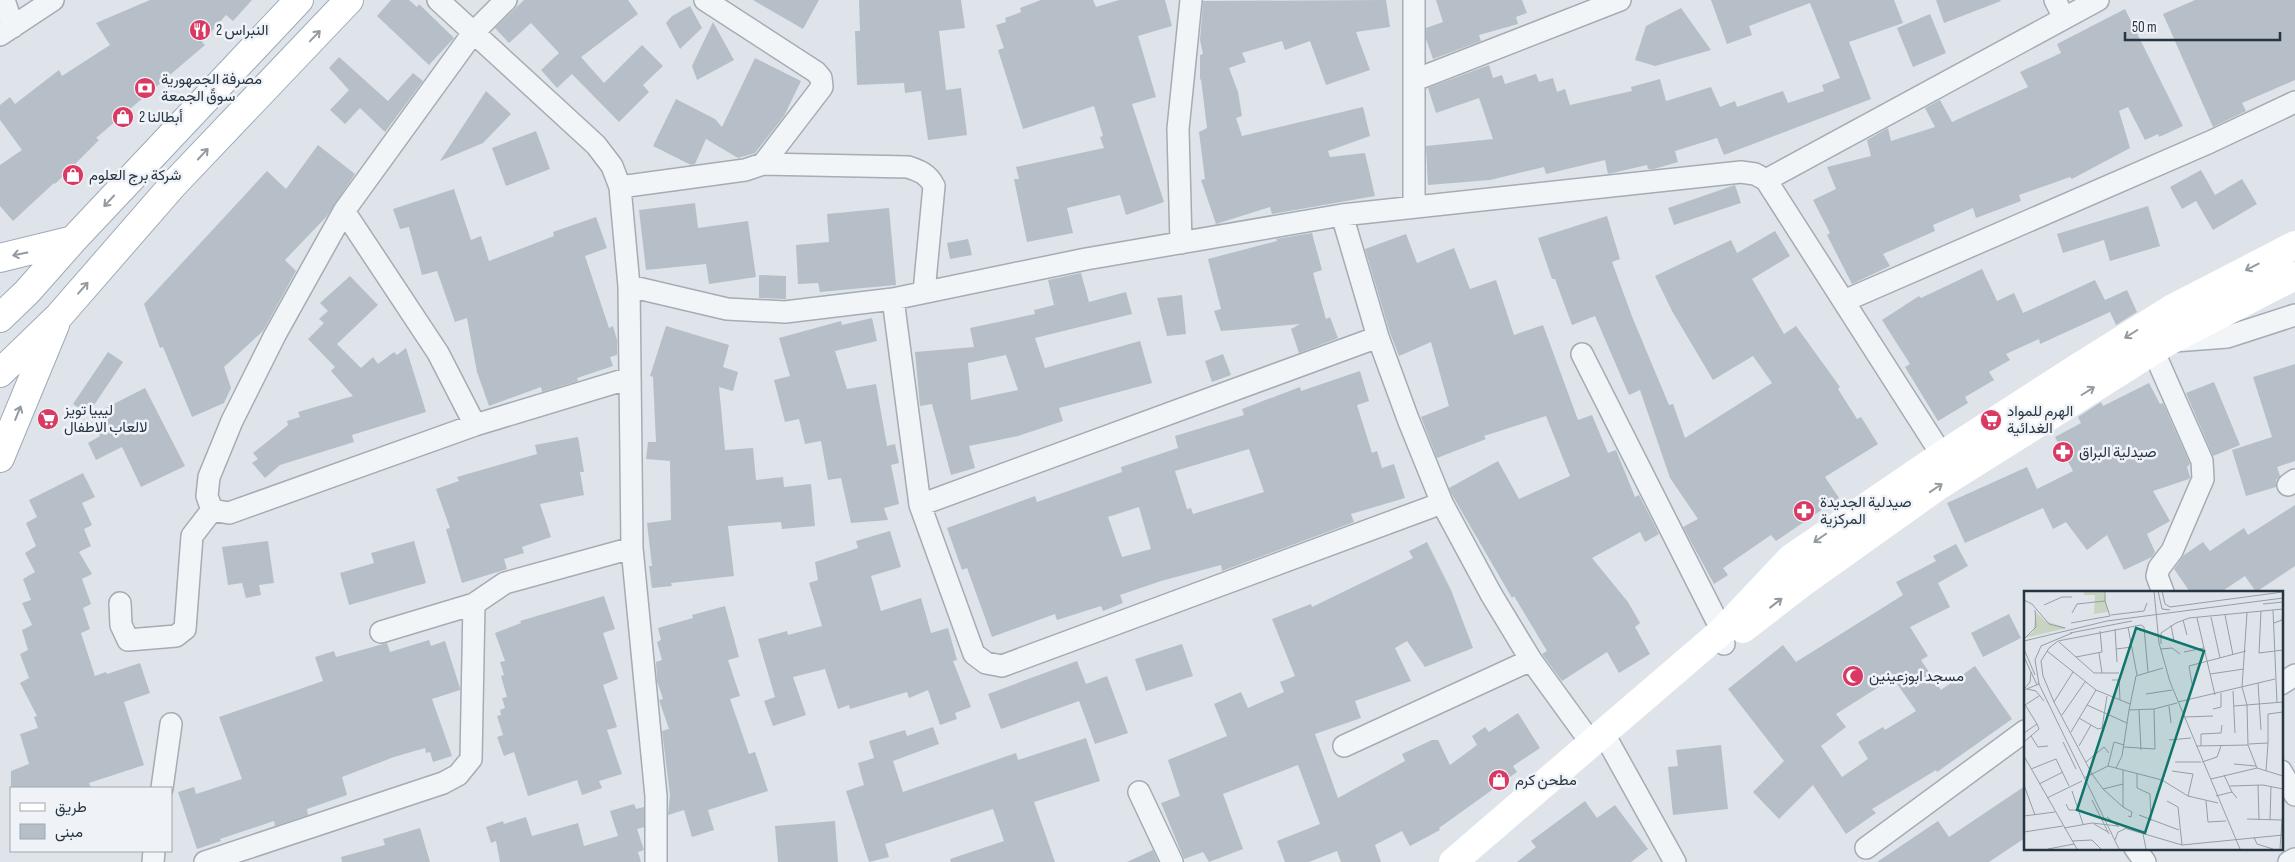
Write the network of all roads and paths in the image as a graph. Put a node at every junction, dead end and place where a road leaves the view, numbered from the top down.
1 (4, 0) edge
2 (53, 0) edge
3 (299, 0) edge
4 (349, 0) edge
5 (438, 0) edge
6 (506, 0) edge
7 (705, 0) edge
8 (1191, 0) edge
9 (1414, 0) edge
10 (1620, 0) edge
11 (2098, 0) edge
12 (2060, 9) edge
13 (6, 31) edge
14 (473, 33) junction
15 (1415, 80) junction
16 (2295, 102) edge
17 (762, 164) junction
18 (1766, 180) junction
19 (620, 187) junction
20 (1414, 207) junction
21 (344, 211) junction
22 (1342, 215) junction
23 (73, 240) junction
24 (1181, 243) junction
25 (2295, 245) edge
26 (0, 258) edge
27 (2295, 276) edge
28 (629, 286) junction
29 (924, 292) junction
30 (893, 299) junction
31 (1844, 301) junction
32 (2295, 315) edge
33 (59, 316) junction
34 (0, 318) edge
35 (1378, 337) junction
36 (2161, 345) junction
37 (1582, 354) dead end
38 (0, 372) edge
39 (630, 378) junction
40 (475, 425) junction
41 (1942, 455) junction
42 (0, 458) edge
43 (1442, 503) junction
44 (920, 506) junction
45 (212, 510) junction
46 (632, 548) junction
47 (2163, 591) edge
48 (120, 603) dead end
49 (474, 604) junction
50 (381, 632) dead end
51 (1723, 637) junction
52 (1531, 660) junction
53 (2295, 675) edge
54 (2282, 683) edge
55 (171, 724) dead end
56 (2024, 732) edge
57 (1601, 743) junction
58 (1344, 746) dead end
59 (2282, 772) edge
60 (162, 787) edge
61 (1139, 792) dead end
62 (2295, 795) edge
63 (1866, 848) dead end
64 (2136, 850) edge
65 (2295, 859) edge
66 (205, 862) edge
67 (656, 862) edge
68 (1172, 862) edge
69 (1453, 862) edge
70 (1468, 862) edge
71 (1675, 862) edge
72 (2145, 862) edge
73 (2289, 862) edge

1 - 13 street
2 - 13 street
3 -> 23 main road
33 -> 4 main road
5 - 14 street
6 - 14 street
7 - 17 street
8 - 24 street
9 - 15 street
10 - 15 street
11 - 12 street
12 - 18 street
14 - 19 street
14 - 21 street
15 - 20 street
16 - 31 street
17 - 19 street
17 - 29 street
18 - 20 street
18 - 31 street
19 - 28 street
20 - 22 street
21 - 40 street
21 - 45 street
22 - 24 street
22 - 35 street
23 -> 26 main road
23 - 34 main road
24 - 29 street
25 -> 41 main road
27 - 36 main road
28 - 30 street
28 - 39 street
29 - 30 street
30 - 44 street
31 - 41 street
32 - 36 street
33 - 38 main road
42 -> 33 main road
35 - 43 street
35 - 44 street
36 - 47 street
51 -> 36 main road
37 - 51 street
39 - 40 street
39 - 46 street
40 - 45 street
41 -> 51 main road
43 - 44 street
43 - 52 street
45 - 48 street
46 - 49 street
46 - 67 street
49 - 50 street
49 - 66 street
51 - 57 main road
52 - 57 street
52 - 58 street
53 - 54 street
55 - 60 street
56 - 63 street
57 - 69 main road
57 - 70 main road
57 - 71 street
59 - 62 street
61 - 68 street
64 - 72 street
65 - 73 street

